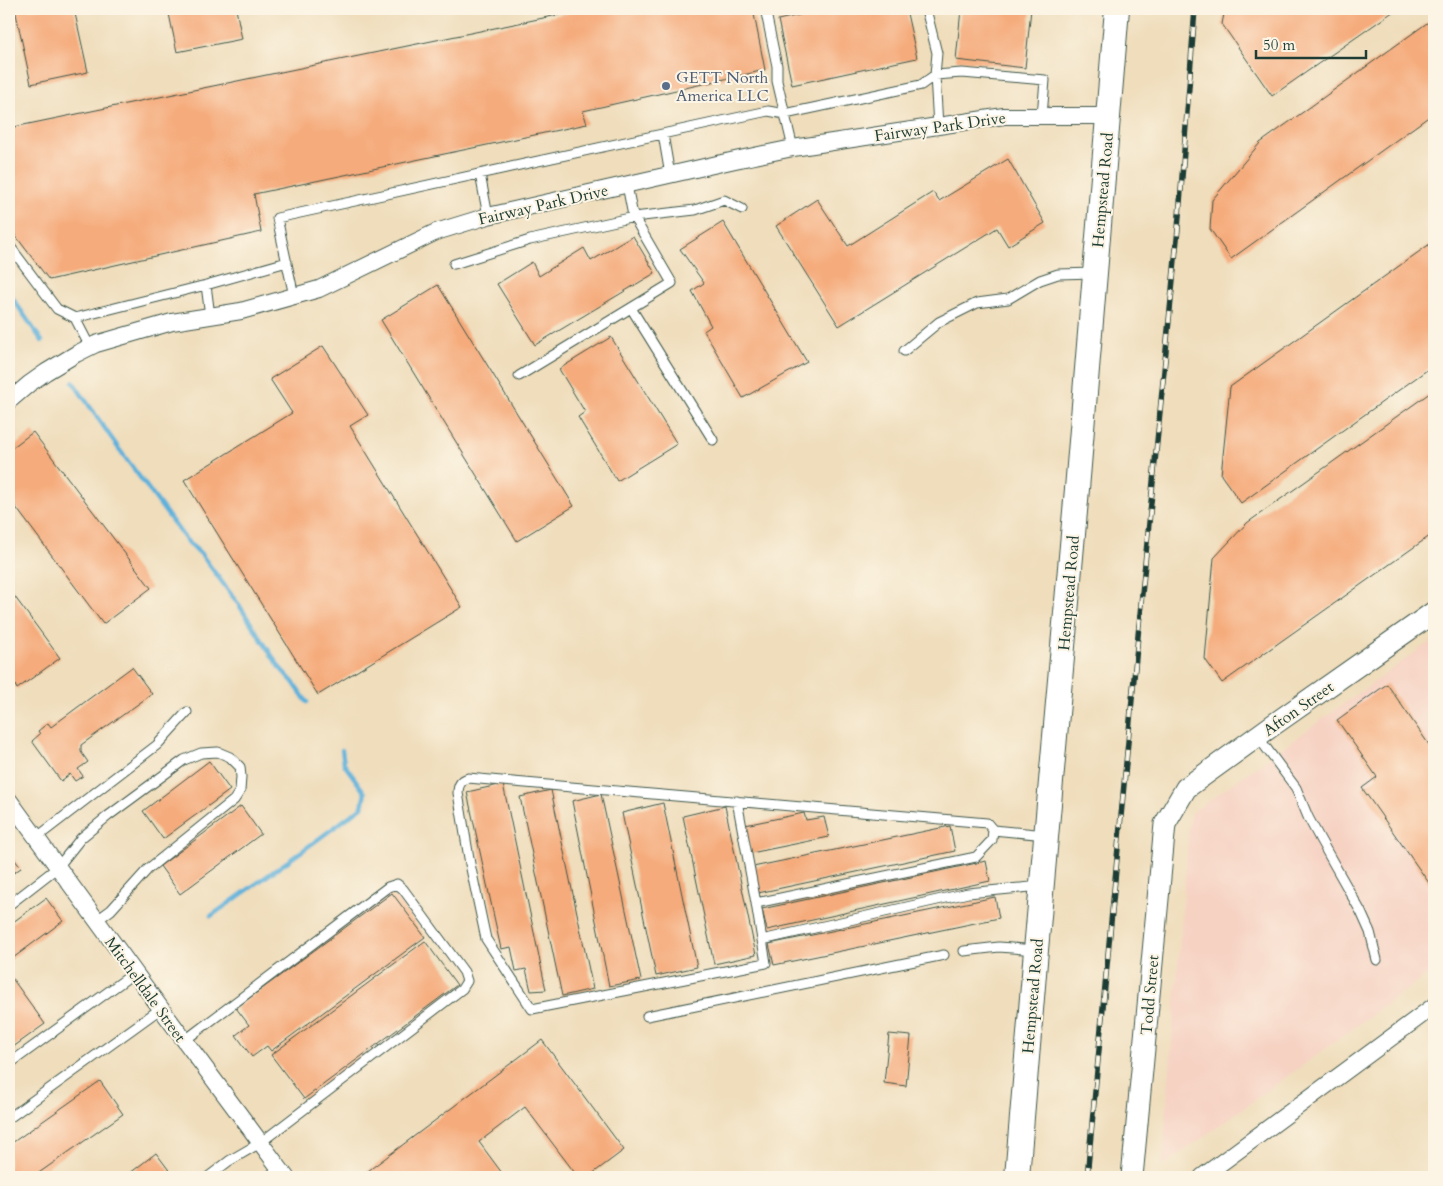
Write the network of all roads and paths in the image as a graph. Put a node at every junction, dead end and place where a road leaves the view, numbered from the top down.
1 (771, 9) edge
2 (926, 9) edge
3 (1117, 9) edge
4 (936, 75) junction
5 (785, 114) junction
6 (1042, 116) junction
7 (1109, 116) junction
8 (938, 126) junction
9 (663, 134) junction
10 (793, 148) junction
11 (480, 174) junction
12 (670, 175) junction
13 (627, 185) junction
14 (742, 209) dead end
15 (488, 216) junction
16 (634, 217) junction
17 (9, 245) edge
18 (287, 262) junction
19 (454, 264) dead end
20 (1095, 273) junction
21 (206, 285) junction
22 (294, 296) junction
23 (631, 308) junction
24 (210, 316) junction
25 (75, 318) junction
26 (90, 347) junction
27 (904, 351) dead end
28 (518, 376) dead end
29 (9, 401) edge
30 (713, 440) dead end
31 (1434, 612) edge
32 (188, 712) dead end
33 (1258, 737) junction
34 (9, 800) edge
35 (737, 801) junction
36 (1171, 814) joint
37 (993, 830) junction
38 (1046, 835) junction
39 (36, 838) junction
40 (58, 867) junction
41 (1042, 886) junction
42 (756, 903) junction
43 (9, 905) edge
44 (96, 921) junction
45 (762, 940) junction
46 (1036, 950) junction
47 (964, 951) dead end
48 (944, 955) dead end
49 (1378, 960) dead end
50 (134, 972) junction
51 (1434, 1006) edge
52 (160, 1008) junction
53 (648, 1016) dead end
54 (184, 1041) junction
55 (9, 1064) edge
56 (9, 1118) edge
57 (260, 1143) junction
58 (278, 1174) edge
59 (208, 1177) edge
60 (1017, 1177) edge
61 (1132, 1177) edge
62 (1202, 1177) edge

1 - 5 lane
2 - 4 lane
3 - 7 main road, Hempstead Road
4 - 5 lane
4 - 6 lane
4 - 8 lane
5 - 9 lane
5 - 10 lane
6 - 7 street, Fairway Park Drive
6 - 8 street, Fairway Park Drive
7 - 20 main road, Hempstead Road
8 - 10 street, Fairway Park Drive
9 - 11 lane
9 - 12 lane
10 - 12 street, Fairway Park Drive
11 - 15 lane
11 - 18 lane
12 - 13 street, Fairway Park Drive
13 - 15 street, Fairway Park Drive
13 - 16 lane
14 - 16 lane
15 - 22 street, Fairway Park Drive
16 - 19 lane
16 - 23 lane
17 - 25 lane
18 - 21 lane
18 - 22 lane
20 - 27 lane
20 - 38 main road, Hempstead Road
21 - 24 lane
21 - 25 lane
22 - 24 street, Fairway Park Drive
23 - 28 lane
23 - 30 lane
24 - 26 street, Fairway Park Drive
25 - 26 lane
26 - 29 street, Fairway Park Drive
31 - 33 street, Afton Street
32 - 39 lane
33 - 36 street, Afton Street
33 - 49 lane
34 - 39 street, Mitchelldale Street
35 - 37 lane
35 - 42 lane
35 - 45 lane
36 - 61 street, Todd Street
37 - 38 lane
37 - 42 lane
38 - 41 main road, Hempstead Road
39 - 40 street, Mitchelldale Street
40 - 43 lane
40 - 44 street, Mitchelldale Street
40 - 44 lane
41 - 45 lane
41 - 46 main road, Hempstead Road
42 - 45 lane
44 - 50 street, Mitchelldale Street
46 - 47 lane
46 - 60 main road, Hempstead Road
48 - 53 lane
50 - 52 street, Mitchelldale Street
50 - 55 lane
51 - 62 street
52 - 54 street, Mitchelldale Street
52 - 56 lane
54 - 57 street, Mitchelldale Street
54 - 57 lane
57 - 58 street, Mitchelldale Street
57 - 59 lane

